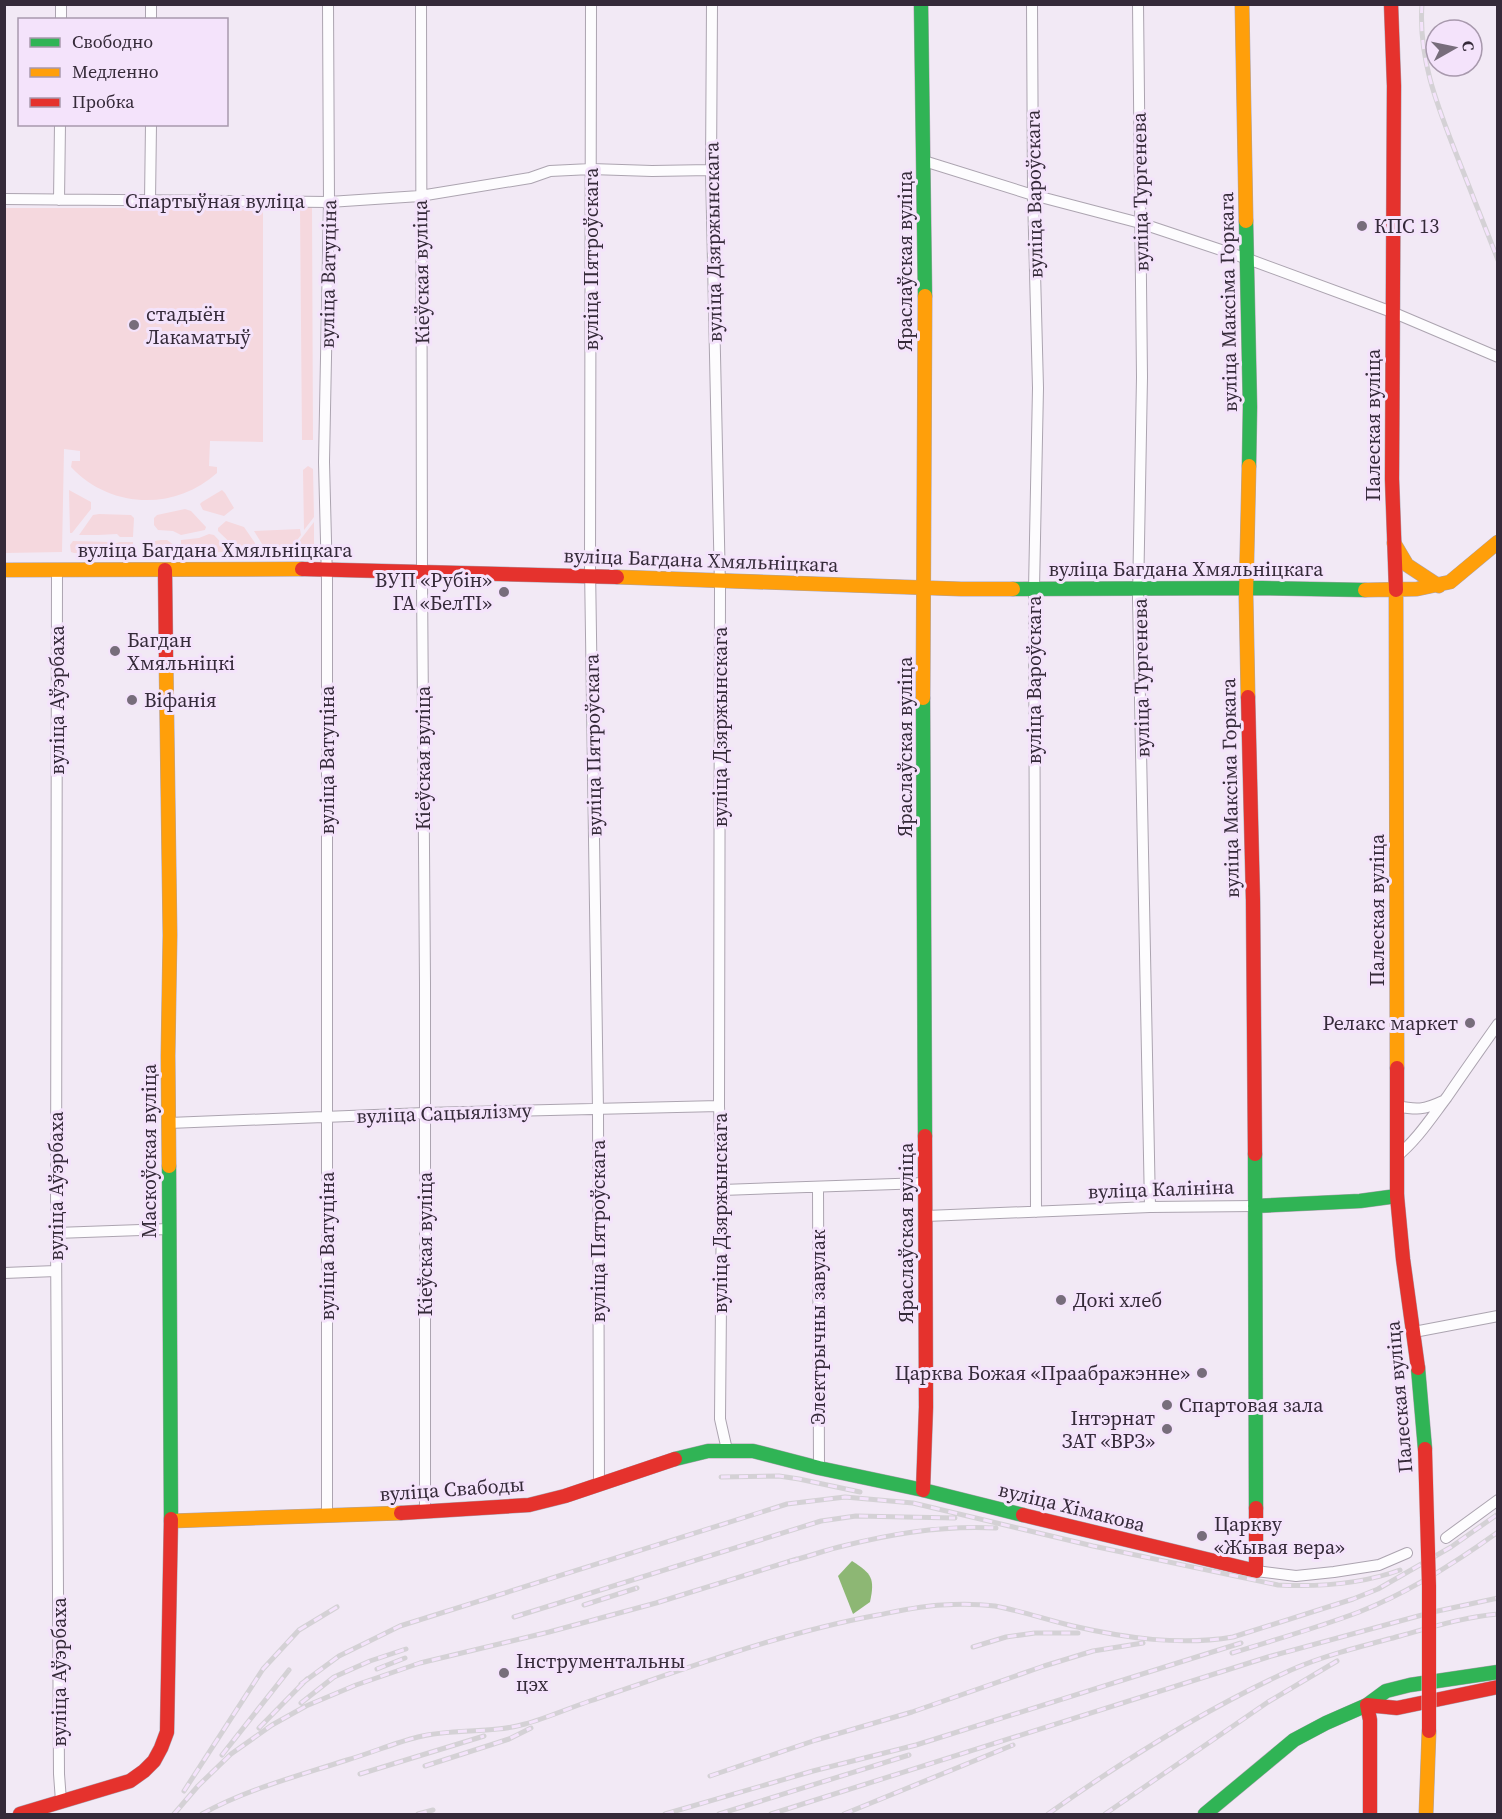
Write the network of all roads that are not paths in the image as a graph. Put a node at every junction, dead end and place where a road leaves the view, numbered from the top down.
1 (328, 4) edge
2 (421, 4) edge
3 (591, 4) edge
4 (712, 4) edge
5 (921, 4) edge
6 (1032, 4) edge
7 (1138, 4) edge
8 (1242, 4) edge
9 (1392, 4) edge
10 (60, 126) edge
11 (151, 126) edge
12 (924, 161) junction
13 (591, 169) junction
14 (711, 170) junction
15 (1034, 195) junction
16 (420, 196) junction
17 (4, 199) edge
18 (59, 200) junction
19 (150, 201) junction
20 (329, 202) junction
21 (1140, 223) junction
22 (1248, 259) junction
23 (1392, 312) junction
24 (1497, 357) edge
25 (1497, 542) edge
26 (1394, 543) junction
27 (327, 569) junction
28 (4, 570) edge
29 (57, 570) junction
30 (165, 570) junction
31 (422, 571) junction
32 (591, 576) junction
33 (719, 580) junction
34 (1439, 585) junction
35 (924, 587) junction
36 (1247, 588) junction
37 (1034, 589) junction
38 (1139, 589) junction
39 (1396, 590) junction
40 (1497, 1024) edge
41 (1444, 1101) junction
42 (719, 1106) junction
43 (1396, 1106) junction
44 (598, 1110) junction
45 (1413, 1110) junction
46 (425, 1113) junction
47 (327, 1117) junction
48 (169, 1123) junction
49 (1419, 1133) junction
50 (1396, 1157) junction
51 (925, 1183) junction
52 (818, 1187) junction
53 (722, 1190) junction
54 (1397, 1197) junction
55 (1256, 1206) junction
56 (1150, 1207) junction
57 (1036, 1212) junction
58 (926, 1216) junction
59 (169, 1229) junction
60 (56, 1233) junction
61 (56, 1271) junction
62 (4, 1273) edge
63 (1497, 1316) edge
64 (1414, 1332) junction
65 (727, 1450) junction
66 (819, 1468) junction
67 (599, 1485) junction
68 (923, 1490) junction
69 (1497, 1500) edge
70 (425, 1512) junction
71 (327, 1516) junction
72 (171, 1521) junction
73 (1446, 1538) dead end
74 (1407, 1554) dead end
75 (1256, 1571) junction
76 (1497, 1672) edge
77 (1480, 1675) junction
78 (1497, 1687) edge
79 (1482, 1690) junction
80 (1367, 1705) junction
81 (61, 1802) junction
82 (20, 1815) edge
83 (1205, 1815) edge
84 (1370, 1815) edge
85 (1426, 1815) edge

1 - 20 street, вуліца Ватуціна
2 - 16 street, Кіеўская вуліца
3 - 13 street, вуліца Пятроўскага
4 - 14 street, вуліца Дзяржынскага
5 - 12 street, Яраслаўская вуліца
6 - 15 street, вуліца Вароўскага
7 - 21 street, вуліца Тургенева
8 - 22 street, вуліца Максіма Горкага
9 - 23 street, Палеская вуліца
10 - 18 street
11 - 19 street
12 - 15 street
12 - 35 street, Яраслаўская вуліца
13 - 14 street, Спартыўная вуліца
13 - 16 street, Спартыўная вуліца
13 - 32 street, вуліца Пятроўскага
14 - 33 street, вуліца Дзяржынскага
15 - 21 street
15 - 37 street, вуліца Вароўскага
16 - 20 street, Спартыўная вуліца
16 - 31 street, Кіеўская вуліца
17 - 18 street, Спартыўная вуліца
18 - 19 street, Спартыўная вуліца
19 - 20 street, Спартыўная вуліца
20 - 27 street, вуліца Ватуціна
21 - 22 street
21 - 38 street, вуліца Тургенева
22 - 23 street
22 - 36 street, вуліца Максіма Горкага
23 - 24 street
23 - 26 street, Палеская вуліца
25 - 34 street
26 - 34 street
26 - 39 street, Палеская вуліца
27 - 30 street, вуліца Багдана Хмяльніцкага
27 - 31 street, вуліца Багдана Хмяльніцкага
27 - 47 street, вуліца Ватуціна
28 - 29 street, вуліца Багдана Хмяльніцкага
29 - 30 street, вуліца Багдана Хмяльніцкага
29 - 60 street, вуліца Аўэрбаха
30 - 48 street, Маскоўская вуліца
31 - 32 street, вуліца Багдана Хмяльніцкага
31 - 46 street, Кіеўская вуліца
32 - 33 street, вуліца Багдана Хмяльніцкага
32 - 44 street, вуліца Пятроўскага
33 - 35 street, вуліца Багдана Хмяльніцкага
33 - 42 street, вуліца Дзяржынскага
34 - 39 street, вуліца Багдана Хмяльніцкага
35 - 37 street, вуліца Багдана Хмяльніцкага
35 - 51 street, Яраслаўская вуліца
36 - 38 street, вуліца Багдана Хмяльніцкага
36 - 39 street, вуліца Багдана Хмяльніцкага
36 - 55 street, вуліца Максіма Горкага
37 - 38 street, вуліца Багдана Хмяльніцкага
37 - 57 street, вуліца Вароўскага
38 - 56 street, вуліца Тургенева
39 - 43 street, Палеская вуліца
40 - 41 street
41 - 45 street
41 - 49 street
42 - 44 street, вуліца Сацыялізму
42 - 53 street, вуліца Дзяржынскага
43 - 45 street
43 - 50 street, Палеская вуліца
44 - 46 street, вуліца Сацыялізму
44 - 67 street, вуліца Пятроўскага
45 - 49 street
46 - 47 street, вуліца Сацыялізму
46 - 70 street, Кіеўская вуліца
47 - 48 street, вуліца Сацыялізму
47 - 71 street, вуліца Ватуціна
48 - 59 street, Маскоўская вуліца
49 - 50 street
50 - 54 street, Палеская вуліца
51 - 52 street
51 - 58 street, Яраслаўская вуліца
52 - 53 street
52 - 66 street, Электрычны завулак
53 - 65 street, вуліца Дзяржынскага
54 - 55 street, вуліца Калініна
54 - 64 street, Палеская вуліца
55 - 56 street, вуліца Калініна
55 - 75 street, вуліца Максіма Горкага
56 - 57 street, вуліца Калініна
57 - 58 street, вуліца Калініна
58 - 68 street, Яраслаўская вуліца
59 - 60 street
59 - 72 street, Маскоўская вуліца
60 - 61 street, вуліца Аўэрбаха
61 - 62 street
61 - 81 street, вуліца Аўэрбаха
63 - 64 street
64 - 85 street, Палеская вуліца, bridge
65 - 66 street, вуліца Хімакова
65 - 67 street, вуліца Свабоды
66 - 68 street, вуліца Хімакова
67 - 70 street, вуліца Свабоды
68 - 75 street, вуліца Хімакова
69 - 73 street
70 - 71 street, вуліца Свабоды
71 - 72 street, вуліца Свабоды
72 - 81 street, Маскоўская вуліца
74 - 75 street, вуліца Хімакова
76 - 77 street
77 - 79 street
77 - 80 street
78 - 79 street
79 - 80 street
80 - 83 street
80 - 84 street
81 - 82 street

